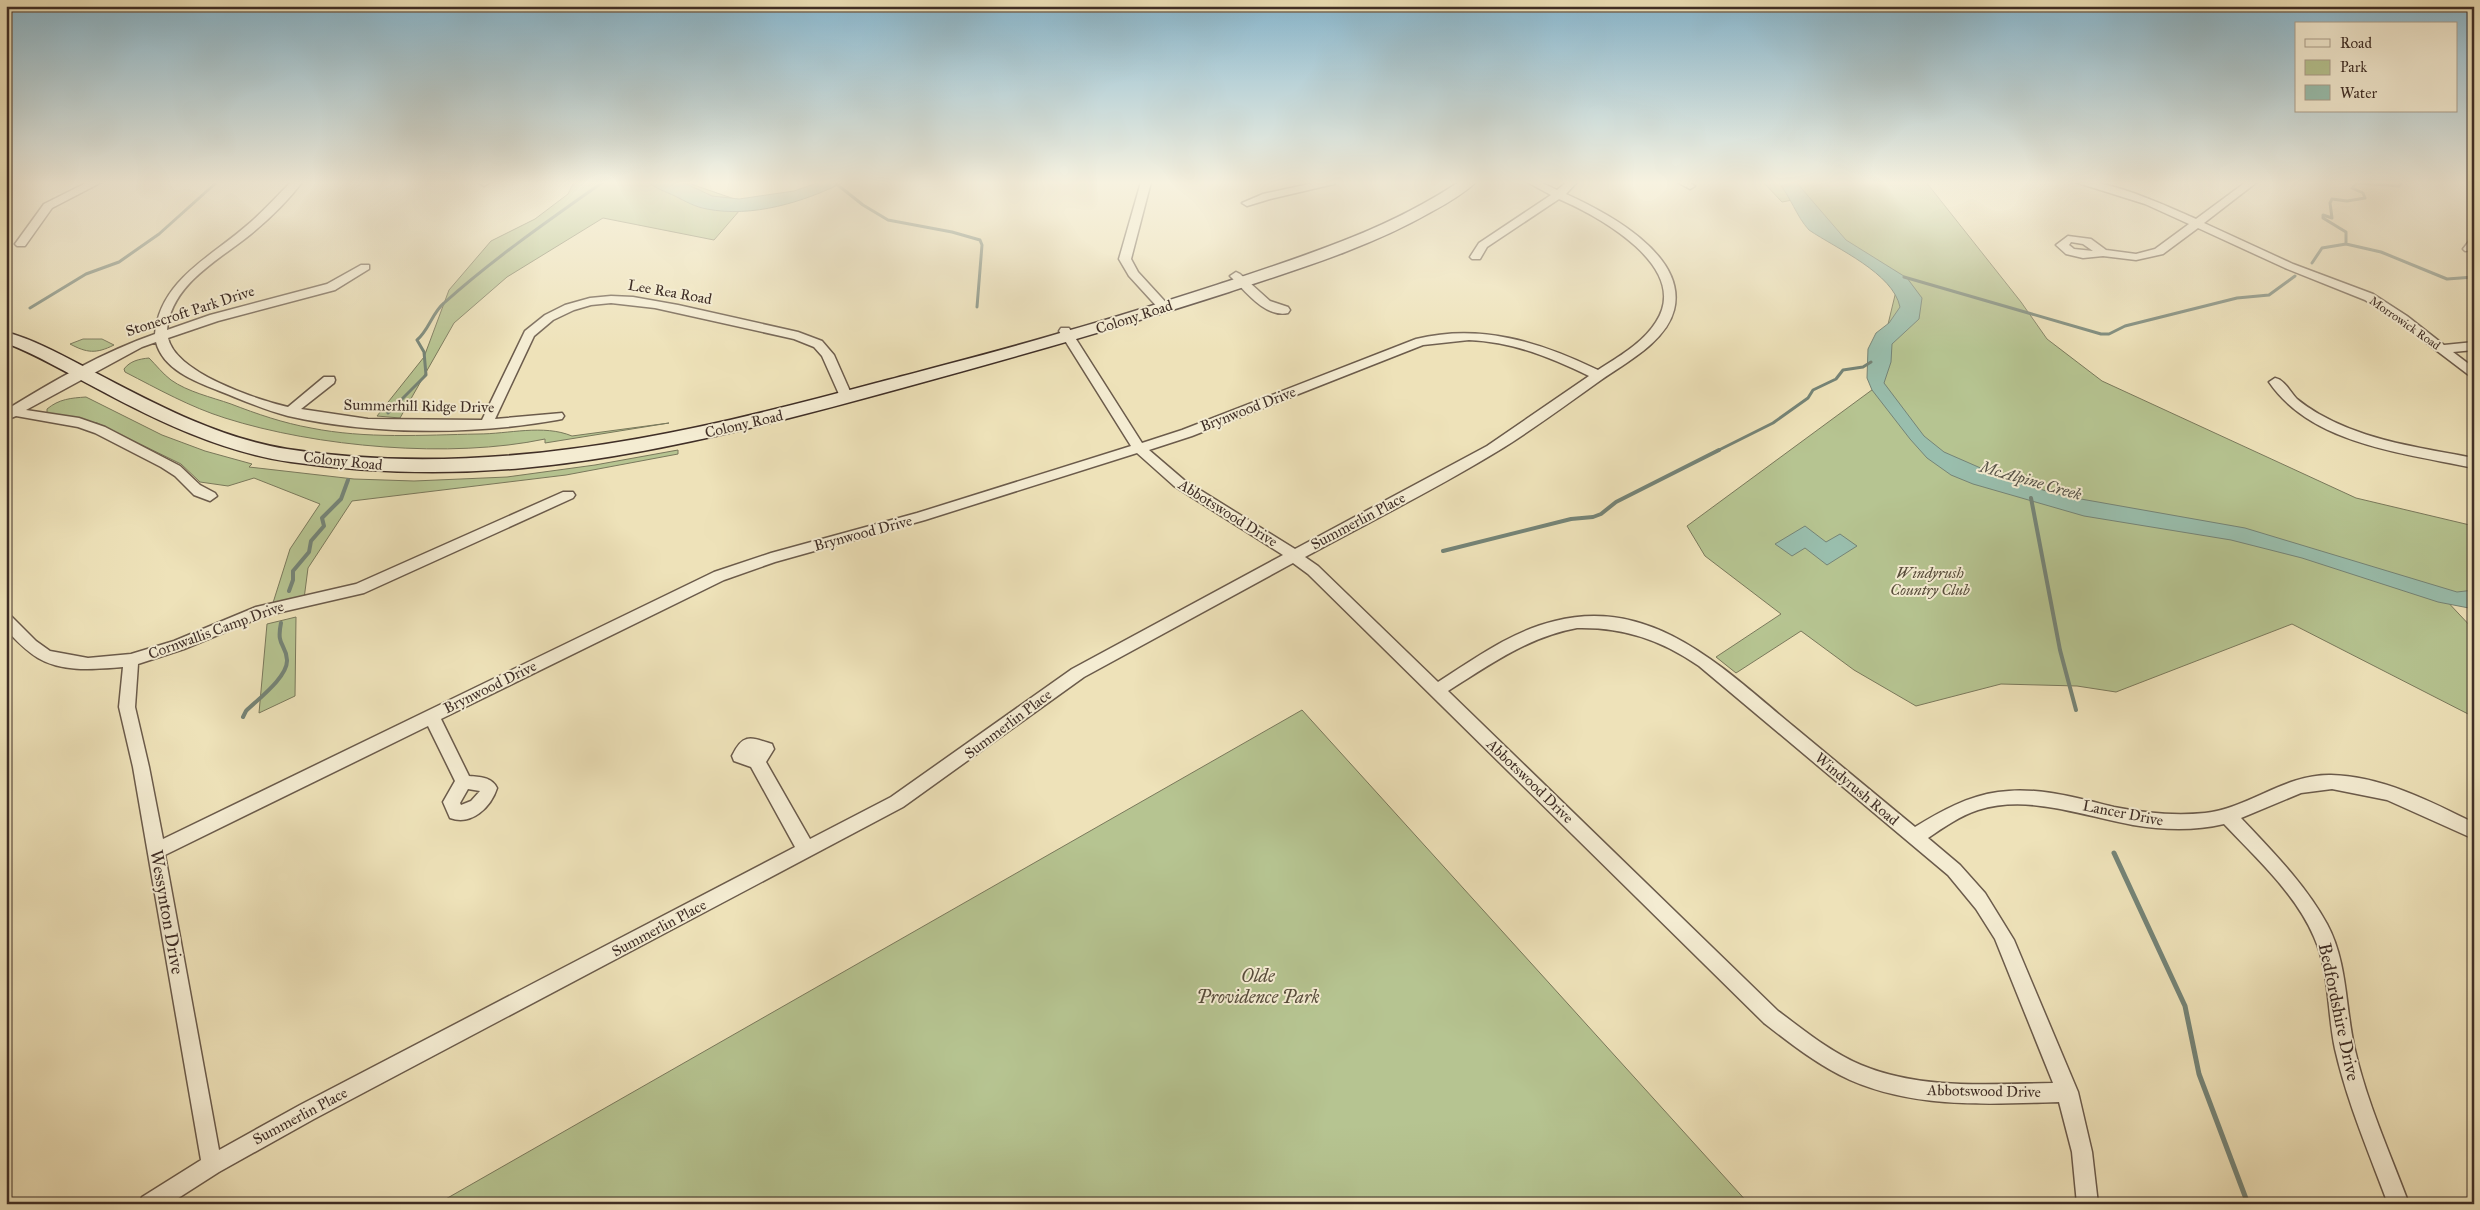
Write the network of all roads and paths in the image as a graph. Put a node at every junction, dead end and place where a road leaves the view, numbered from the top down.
1 (25, 238) edge
2 (237, 238) edge
3 (1131, 238) edge
4 (1346, 238) edge
5 (1359, 238) edge
6 (1492, 238) edge
7 (1632, 238) edge
8 (2177, 238) edge
9 (2231, 238) edge
10 (21, 244) dead end
11 (2103, 253) dead end
12 (1476, 257) dead end
13 (365, 267) dead end
14 (1239, 279) junction
15 (1162, 306) junction
16 (1284, 310) dead end
17 (6, 328) edge
18 (1067, 334) junction
19 (160, 335) junction
20 (6, 337) edge
21 (2474, 346) edge
22 (2443, 349) junction
23 (87, 370) junction
24 (2474, 375) edge
25 (1599, 376) junction
26 (329, 380) dead end
27 (2275, 382) dead end
28 (846, 394) junction
29 (290, 412) junction
30 (10, 413) edge
31 (557, 416) dead end
32 (486, 424) junction
33 (1138, 447) junction
34 (2474, 463) edge
35 (568, 495) dead end
36 (210, 496) dead end
37 (1295, 555) junction
38 (6, 620) edge
39 (131, 660) junction
40 (1437, 690) junction
41 (431, 716) junction
42 (757, 762) dead end
43 (464, 782) dead end
44 (2228, 816) junction
45 (2474, 832) edge
46 (1916, 837) junction
47 (156, 850) junction
48 (807, 851) junction
49 (2068, 1092) junction
50 (212, 1164) junction
51 (149, 1204) edge
52 (2088, 1204) edge
53 (2400, 1204) edge

1 - 10 street
2 - 19 street
3 - 15 street
4 - 14 main road, Colony Road
5 - 14 main road, Colony Road
6 - 12 street
7 - 25 street, Summerlin Place
8 - 11 street
9 - 22 street, Morrowick Road
13 - 19 street, Stonecroft Park Drive
14 - 15 main road, Colony Road
14 - 16 street
15 - 18 main road, Colony Road
17 - 23 main road, Colony Road
18 - 28 main road, Colony Road
18 - 33 street, Abbotswood Drive
19 - 23 street, Stonecroft Park Drive
19 - 29 street, Summerhill Ridge Drive
20 - 23 main road, Colony Road
21 - 22 street
22 - 24 street, Morrowick Road
23 - 28 main road, Colony Road
23 - 30 street, Stonecroft Park Drive
25 - 33 street, Brynwood Drive
25 - 37 street, Summerlin Place
26 - 29 street
27 - 34 street
28 - 32 street, Lee Rea Road
29 - 32 street, Summerhill Ridge Drive
30 - 36 street
31 - 32 street, Summerhill Ridge Drive
33 - 37 street, Abbotswood Drive
33 - 41 street, Brynwood Drive
35 - 39 street, Cornwallis Camp Drive
37 - 40 street, Abbotswood Drive
37 - 48 street, Summerlin Place
38 - 39 street, Cornwallis Camp Drive
39 - 47 street, Wessynton Drive
40 - 46 street, Windyrush Road
40 - 49 street, Abbotswood Drive
41 - 43 street
41 - 47 street, Brynwood Drive
42 - 48 street
44 - 45 street, Lancer Drive
44 - 46 street, Lancer Drive
44 - 53 street, Bedfordshire Drive
46 - 49 street, Windyrush Road
47 - 50 street, Wessynton Drive
48 - 50 street, Summerlin Place
49 - 52 street, Windyrush Road
50 - 51 street, Summerlin Place

